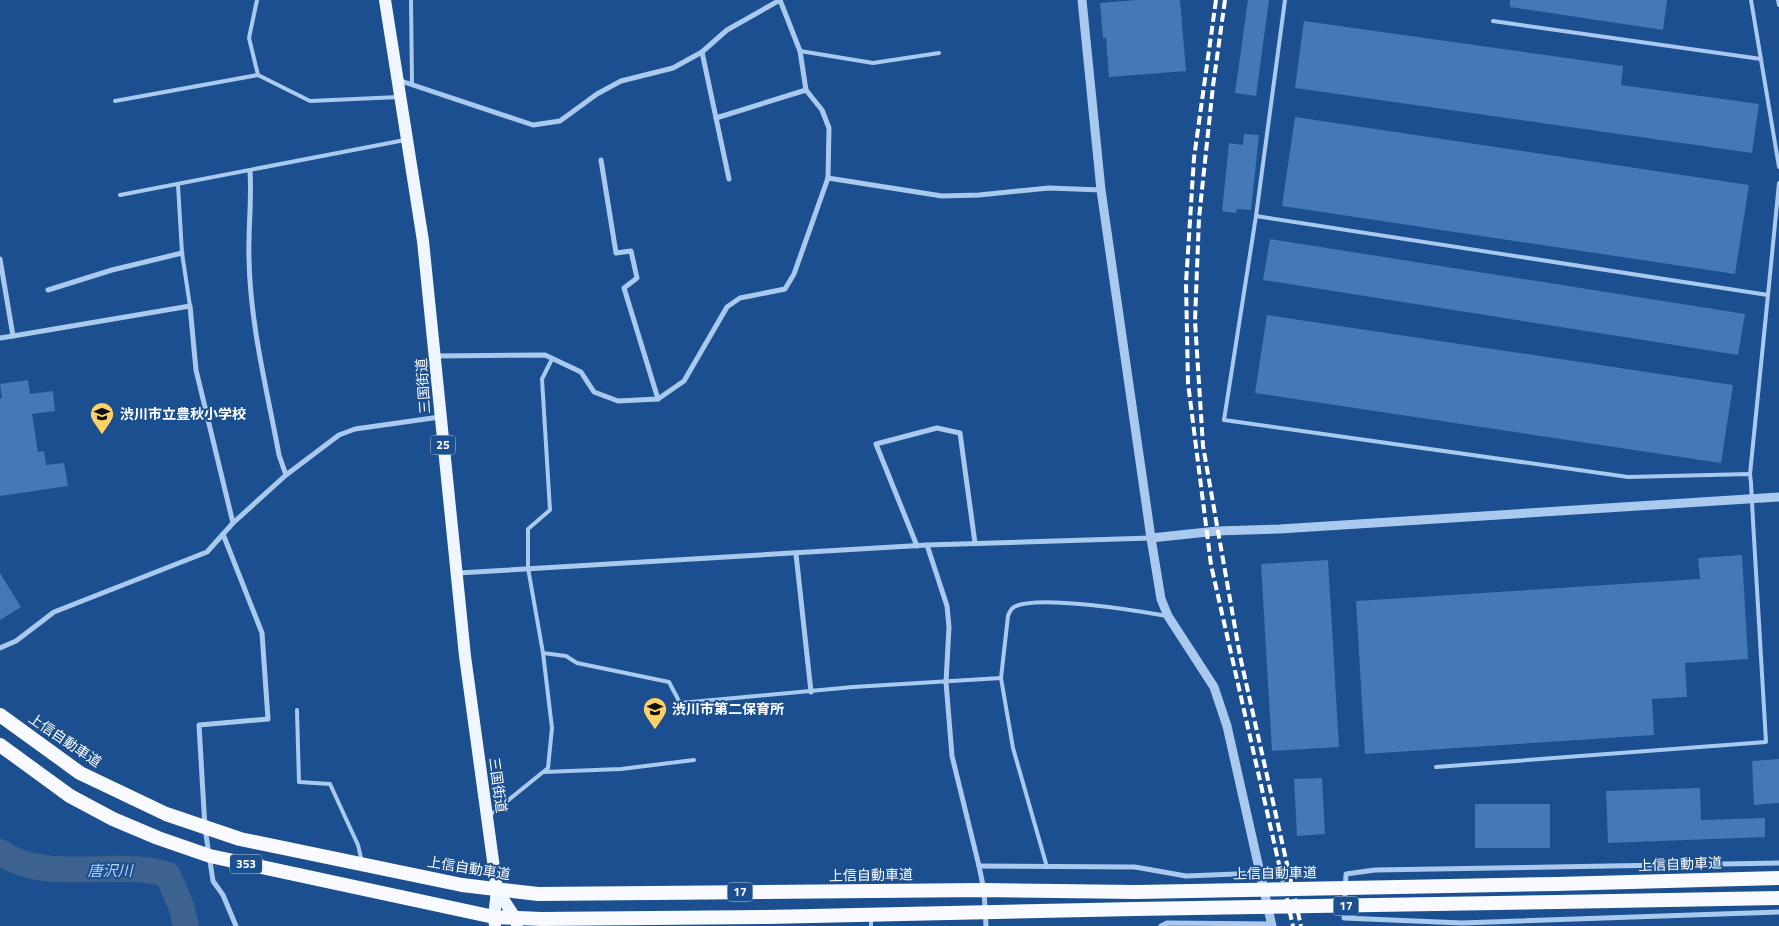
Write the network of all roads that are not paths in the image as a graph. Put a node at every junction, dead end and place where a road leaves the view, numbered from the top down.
1 (257, 0) edge
2 (384, 0) edge
3 (411, 0) edge
4 (780, 0) edge
5 (1082, 0) edge
6 (1285, 0) edge
7 (1752, 0) edge
8 (1778, 0) edge
9 (1779, 5) edge
10 (1493, 21) dead end
11 (800, 51) junction
12 (702, 52) junction
13 (939, 53) dead end
14 (1762, 59) junction
15 (258, 75) junction
16 (397, 80) junction
17 (412, 84) junction
18 (806, 90) junction
19 (400, 97) junction
20 (115, 101) dead end
21 (716, 118) junction
22 (407, 140) junction
23 (601, 160) dead end
24 (1779, 167) edge
25 (250, 171) junction
26 (828, 178) junction
27 (729, 179) dead end
28 (1779, 183) edge
29 (178, 185) junction
30 (1101, 190) junction
31 (120, 195) dead end
32 (1256, 216) junction
33 (182, 253) junction
34 (0, 259) edge
35 (48, 290) dead end
36 (1768, 295) junction
37 (190, 306) junction
38 (13, 336) junction
39 (0, 338) edge
40 (436, 356) junction
41 (552, 359) junction
42 (658, 399) junction
43 (440, 417) junction
44 (1750, 474) junction
45 (286, 475) junction
46 (1779, 498) edge
47 (233, 523) junction
48 (223, 534) junction
49 (1151, 538) junction
50 (975, 543) junction
51 (917, 546) junction
52 (927, 546) junction
53 (796, 554) junction
54 (528, 568) junction
55 (458, 573) junction
56 (1168, 616) junction
57 (0, 648) edge
58 (543, 653) junction
59 (1001, 678) junction
60 (946, 682) junction
61 (811, 692) junction
62 (297, 710) dead end
63 (0, 715) edge
64 (0, 745) edge
65 (694, 760) dead end
66 (1436, 767) dead end
67 (544, 772) junction
68 (487, 817) junction
69 (205, 828) junction
70 (210, 856) junction
71 (1779, 862) edge
72 (362, 866) junction
73 (979, 866) junction
74 (1046, 867) junction
75 (1261, 873) junction
76 (1779, 878) edge
77 (497, 890) junction
78 (984, 890) junction
79 (1779, 898) edge
80 (1779, 912) edge
81 (985, 919) edge
82 (767, 921) edge
83 (871, 921) edge
84 (494, 922) edge
85 (516, 922) edge
86 (1272, 925) edge
87 (236, 926) edge
88 (1161, 926) edge

1 - 15 lane
2 - 16 main road, 三国街道 / 25
3 - 17 lane
4 - 11 street
4 - 12 street
5 - 30 street
6 - 32 lane
7 - 14 lane
8 - 9 lane
10 - 14 lane
11 - 13 lane
11 - 18 street
12 - 17 street
12 - 21 street
14 - 24 lane
15 - 19 lane
15 - 20 lane
16 - 17 street
16 - 19 main road, 三国街道 / 25
18 - 21 street
18 - 26 street
19 - 22 main road, 三国街道 / 25
21 - 27 street
22 - 25 lane
22 - 40 main road, 三国街道 / 25
23 - 42 street
25 - 29 lane
25 - 45 street
26 - 30 street
26 - 42 street
28 - 36 lane
29 - 31 lane
29 - 33 lane
30 - 49 street
32 - 36 lane
32 - 44 lane
33 - 35 street
33 - 37 lane
34 - 38 street
36 - 44 lane
37 - 38 street
37 - 47 street
38 - 39 street
40 - 41 street
40 - 43 main road, 三国街道 / 25
41 - 42 street
41 - 54 lane
43 - 45 street
43 - 55 main road, 三国街道 / 25
44 - 66 lane, bridge
45 - 47 street
46 - 49 street
47 - 48 street
48 - 57 street
48 - 69 street
49 - 50 street
49 - 56 street
50 - 51 street
50 - 52 street
51 - 52 street
51 - 53 street
52 - 60 street
53 - 54 street
53 - 61 street
54 - 55 street
54 - 58 lane
55 - 68 main road, 三国街道 / 25
56 - 59 lane
56 - 75 street
58 - 61 lane
58 - 67 lane
59 - 60 lane
59 - 74 lane
60 - 61 lane
60 - 73 street
62 - 72 lane
63 - 69 highway, 上信自動車道 / 353
64 - 70 highway, 353
65 - 67 lane
67 - 68 lane
68 - 77 main road, 三国街道 / 25
69 - 70 street
69 - 72 highway, 上信自動車道 / 353
70 - 84 highway, 353
70 - 87 street
71 - 80 street
72 - 77 highway, 上信自動車道 / 353
73 - 74 street
73 - 78 street
74 - 75 street
75 - 86 street
76 - 78 highway, 上信自動車道 / 17, bridge
77 - 78 highway, 上信自動車道 / 17
77 - 84 main road, 25
77 - 85 main road, 25
78 - 81 street
79 - 81 highway, 17, bridge
81 - 83 highway, 17
82 - 83 highway, 17
82 - 85 highway, 17
84 - 85 highway, 353
86 - 88 street

